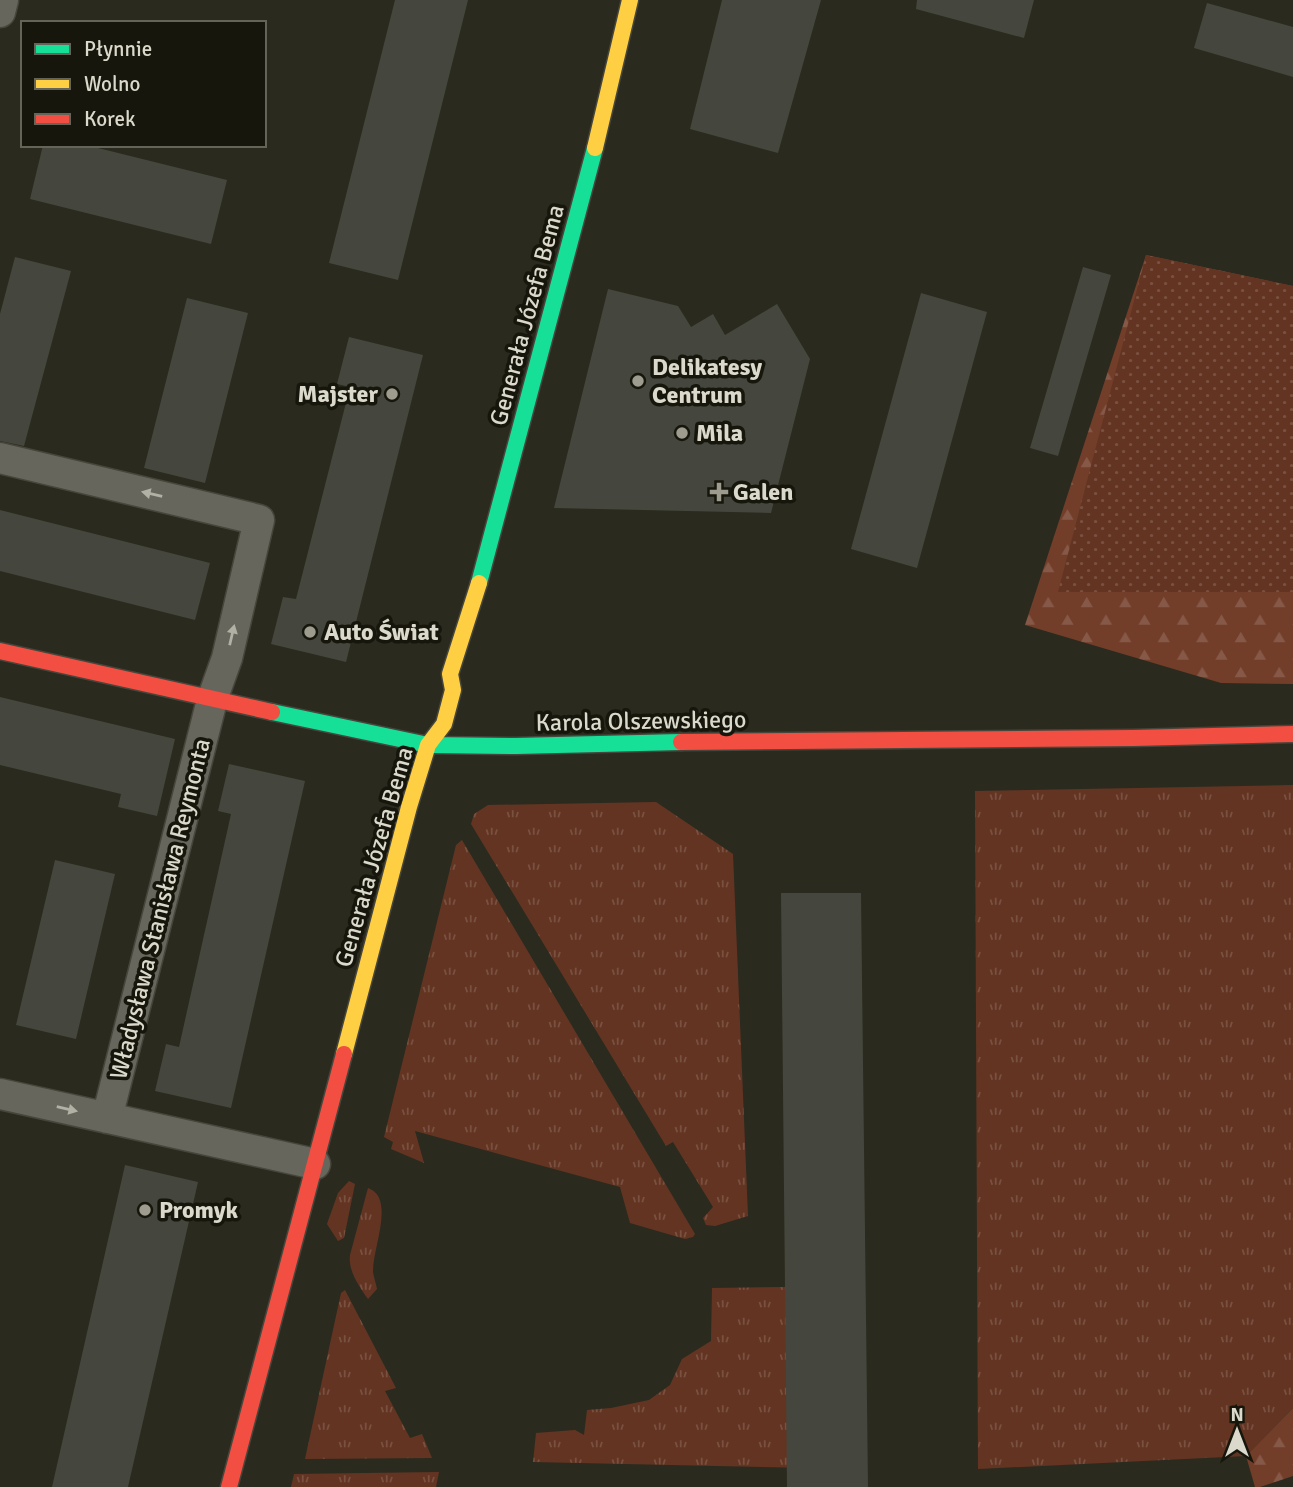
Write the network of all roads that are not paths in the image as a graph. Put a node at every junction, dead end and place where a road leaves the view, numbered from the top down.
1 (3, 0) edge
2 (629, 0) edge
3 (0, 12) edge
4 (0, 458) edge
5 (0, 651) edge
6 (212, 700) junction
7 (1293, 734) edge
8 (428, 745) junction
9 (0, 1094) edge
10 (107, 1118) junction
11 (315, 1164) junction
12 (229, 1487) edge

1 - 3 street
2 - 8 street, Generała Józefa Bema
6 -> 4 street, Władysława Stanisława Reymonta
5 - 6 street, Karola Olszewskiego
6 - 8 street, Karola Olszewskiego
6 - 10 street, Władysława Stanisława Reymonta
7 - 8 street, Karola Olszewskiego
8 - 11 street, Generała Józefa Bema
9 -> 10 street
10 - 11 street
11 - 12 street, Generała Józefa Bema

